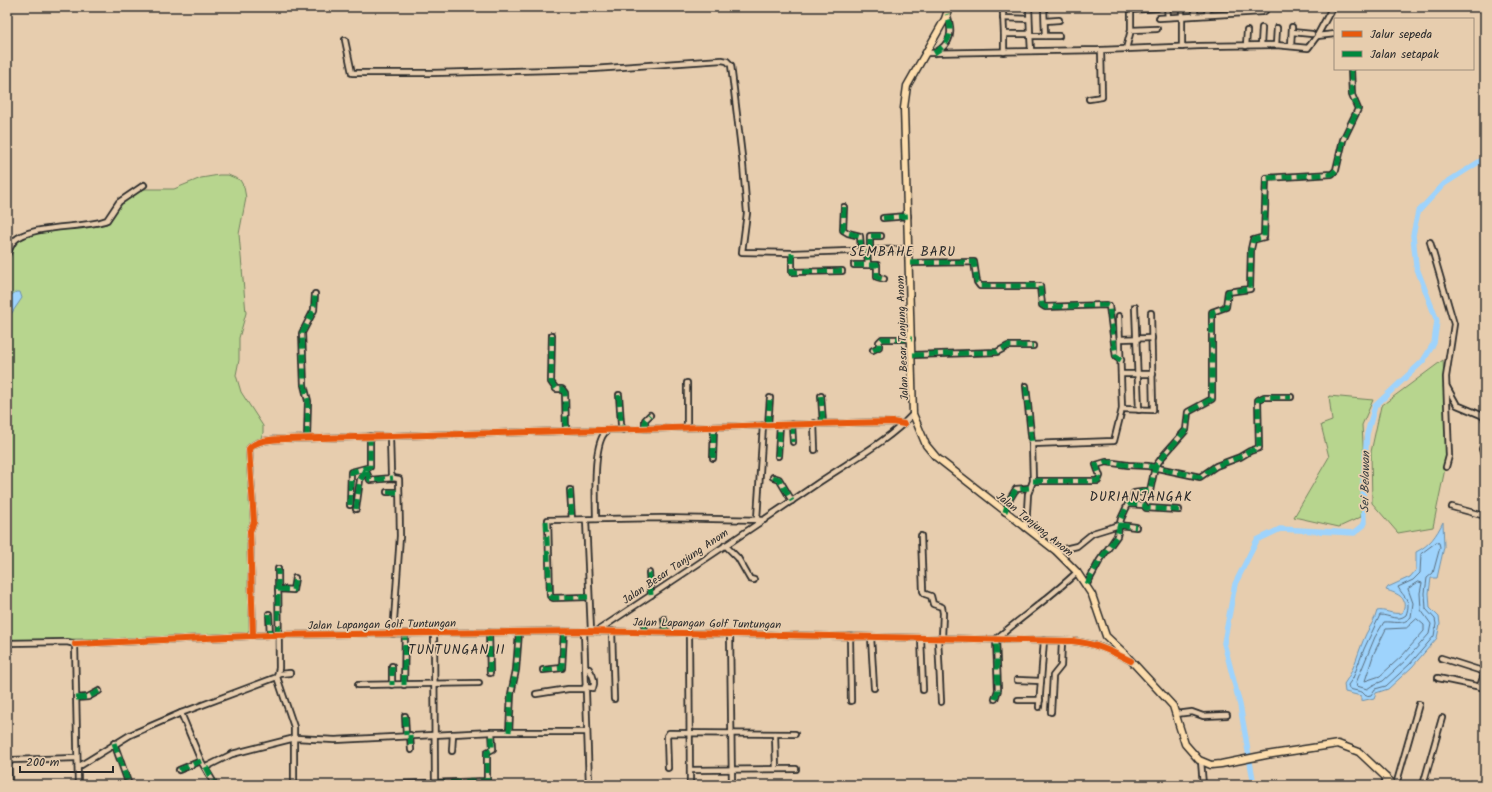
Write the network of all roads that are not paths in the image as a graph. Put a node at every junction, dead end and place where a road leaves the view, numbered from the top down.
1 (949, 7) edge
2 (1029, 7) edge
3 (1044, 7) edge
4 (1167, 7) edge
5 (1182, 7) edge
6 (1195, 7) edge
7 (1208, 7) edge
8 (1265, 7) edge
9 (1156, 8) dead end
10 (1332, 8) dead end
11 (1131, 9) edge
12 (947, 14) junction
13 (1195, 15) junction
14 (1207, 15) junction
15 (1182, 16) junction
16 (1168, 17) junction
17 (1029, 18) junction
18 (1158, 18) dead end
19 (1059, 20) dead end
20 (1045, 21) junction
21 (1262, 28) dead end
22 (1277, 28) dead end
23 (1157, 29) dead end
24 (1131, 30) junction
25 (1246, 31) dead end
26 (1004, 34) junction
27 (1334, 34) edge
28 (1030, 35) junction
29 (1315, 35) junction
30 (1045, 36) junction
31 (1060, 36) dead end
32 (345, 40) dead end
33 (1276, 45) junction
34 (1182, 46) junction
35 (1246, 46) junction
36 (1261, 46) junction
37 (1291, 46) junction
38 (1126, 49) junction
39 (1101, 50) junction
40 (1031, 51) junction
41 (1004, 52) junction
42 (926, 53) junction
43 (934, 53) junction
44 (1351, 70) edge
45 (1089, 100) dead end
46 (144, 185) dead end
47 (844, 207) dead end
48 (908, 216) junction
49 (883, 218) dead end
50 (881, 236) dead end
51 (1430, 242) dead end
52 (909, 249) junction
53 (861, 250) junction
54 (869, 250) junction
55 (792, 253) junction
56 (7, 255) edge
57 (910, 264) junction
58 (854, 265) dead end
59 (868, 265) junction
60 (842, 271) dead end
61 (884, 279) dead end
62 (315, 294) dead end
63 (1135, 307) dead end
64 (1151, 314) dead end
65 (1119, 316) dead end
66 (552, 335) dead end
67 (1137, 338) junction
68 (1152, 338) junction
69 (912, 339) junction
70 (1120, 339) junction
71 (1033, 346) dead end
72 (873, 350) dead end
73 (913, 355) junction
74 (1121, 360) junction
75 (1122, 374) junction
76 (1138, 374) junction
77 (1153, 374) junction
78 (688, 383) dead end
79 (1446, 385) junction
80 (1026, 386) dead end
81 (619, 395) dead end
82 (821, 396) dead end
83 (1290, 397) dead end
84 (770, 398) dead end
85 (1122, 409) junction
86 (1139, 410) junction
87 (914, 414) junction
88 (650, 415) dead end
89 (1485, 419) edge
90 (823, 423) junction
91 (792, 424) junction
92 (814, 424) junction
93 (904, 424) junction
94 (763, 425) junction
95 (768, 425) junction
96 (780, 425) junction
97 (688, 427) junction
98 (714, 427) junction
99 (645, 429) junction
100 (623, 430) junction
101 (566, 431) junction
102 (606, 431) junction
103 (370, 436) junction
104 (390, 436) junction
105 (307, 438) junction
106 (793, 442) dead end
107 (1485, 442) edge
108 (1032, 444) junction
109 (815, 450) dead end
110 (778, 456) dead end
111 (713, 458) dead end
112 (1485, 458) edge
113 (1155, 467) junction
114 (1446, 467) dead end
115 (367, 470) junction
116 (773, 477) dead end
117 (393, 478) junction
118 (1033, 481) junction
119 (1029, 488) junction
120 (570, 490) dead end
121 (387, 492) dead end
122 (399, 492) junction
123 (792, 501) junction
124 (1132, 503) junction
125 (350, 505) dead end
126 (1452, 507) dead end
127 (356, 509) dead end
128 (1179, 510) dead end
129 (1005, 512) junction
130 (1485, 516) edge
131 (596, 519) junction
132 (757, 519) junction
133 (572, 520) junction
134 (586, 520) junction
135 (764, 520) junction
136 (1119, 525) junction
137 (1136, 527) dead end
138 (1026, 528) junction
139 (921, 536) dead end
140 (725, 545) junction
141 (1056, 551) junction
142 (278, 569) dead end
143 (1077, 572) junction
144 (649, 573) dead end
145 (295, 578) dead end
146 (754, 580) dead end
147 (1087, 584) junction
148 (278, 590) junction
149 (651, 595) junction
150 (588, 597) junction
151 (269, 614) dead end
152 (664, 619) dead end
153 (644, 623) dead end
154 (564, 631) junction
155 (584, 631) junction
156 (591, 631) junction
157 (596, 631) junction
158 (612, 631) junction
159 (434, 632) junction
160 (489, 632) junction
161 (519, 632) junction
162 (645, 632) junction
163 (405, 633) junction
164 (666, 633) junction
165 (689, 633) junction
166 (393, 634) junction
167 (730, 634) junction
168 (270, 635) junction
169 (278, 635) junction
170 (253, 636) junction
171 (850, 636) junction
172 (871, 637) junction
173 (921, 638) junction
174 (940, 638) junction
175 (996, 639) junction
176 (1044, 640) junction
177 (1062, 641) junction
178 (7, 643) edge
179 (75, 644) junction
180 (1441, 658) dead end
181 (1131, 661) junction
182 (392, 666) dead end
183 (585, 668) junction
184 (543, 670) dead end
185 (1485, 672) edge
186 (290, 673) dead end
187 (490, 673) dead end
188 (278, 675) junction
189 (1438, 678) dead end
190 (1017, 680) dead end
191 (1041, 680) junction
192 (478, 683) dead end
193 (434, 684) junction
194 (358, 685) dead end
195 (392, 685) junction
196 (404, 685) junction
197 (1480, 687) junction
198 (585, 688) junction
199 (874, 688) dead end
200 (923, 690) dead end
201 (1485, 690) edge
202 (99, 691) dead end
203 (536, 694) dead end
204 (76, 698) junction
205 (614, 699) dead end
206 (995, 699) dead end
207 (1018, 700) dead end
208 (1040, 700) junction
209 (851, 701) dead end
210 (941, 702) dead end
211 (1419, 704) dead end
212 (1039, 707) dead end
213 (181, 712) junction
214 (1050, 712) dead end
215 (1176, 714) junction
216 (1227, 715) dead end
217 (405, 716) dead end
218 (1442, 718) dead end
219 (492, 732) junction
220 (509, 732) junction
221 (587, 732) junction
222 (453, 734) junction
223 (689, 734) junction
224 (731, 734) junction
225 (775, 734) junction
226 (795, 734) dead end
227 (408, 735) junction
228 (434, 735) junction
229 (295, 738) junction
230 (114, 743) junction
231 (411, 750) dead end
232 (452, 751) dead end
233 (78, 758) junction
234 (202, 761) junction
235 (1202, 761) junction
236 (78, 767) junction
237 (206, 767) junction
238 (668, 768) dead end
239 (732, 769) junction
240 (796, 769) dead end
241 (179, 770) dead end
242 (690, 770) junction
243 (776, 770) junction
244 (1386, 777) junction
245 (435, 784) edge
246 (8, 785) edge
247 (78, 785) edge
248 (128, 785) edge
249 (215, 785) edge
250 (294, 785) edge
251 (378, 785) edge
252 (589, 785) edge
253 (690, 785) edge
254 (732, 785) edge
255 (1203, 785) edge
256 (1384, 785) edge
257 (1395, 785) edge
258 (1423, 785) edge

1 - 12 main road, Jalan Besar Tanjung Anom
2 - 17 street
3 - 20 street
4 - 16 street
5 - 15 street
6 - 13 street
7 - 14 street
8 - 14 street
9 - 11 street
10 - 29 street
11 - 24 street
12 - 42 main road, Jalan Besar Tanjung Anom
12 - 43 street
13 - 14 street
13 - 15 street
15 - 16 street
15 - 34 street
16 - 18 street
17 - 26 street
17 - 28 street
19 - 20 street
20 - 30 street
21 - 36 street
22 - 33 street
23 - 24 street
24 - 38 street
25 - 35 street
26 - 28 street
26 - 41 street
27 - 29 street
28 - 30 street
28 - 40 street
29 - 37 street
29 - 37 street
30 - 31 street
32 - 55 street
33 - 36 street
33 - 37 street
34 - 35 street
34 - 38 street
35 - 36 street
38 - 39 street
39 - 40 street
39 - 45 street
40 - 41 street
41 - 43 street
42 - 43 street
42 - 48 main road, Jalan Besar Tanjung Anom
44 - 113 street
46 - 56 street
47 - 53 street
48 - 49 street
48 - 52 main road, Jalan Besar Tanjung Anom
50 - 54 street
51 - 79 street
52 - 54 street
52 - 57 main road, Jalan Besar Tanjung Anom
53 - 54 street
53 - 55 street
54 - 59 street
55 - 60 street
57 - 69 main road, Jalan Besar Tanjung Anom
57 - 74 street
58 - 59 street
59 - 61 street
62 - 105 street
63 - 67 street
64 - 68 street
65 - 70 street
66 - 101 street
67 - 68 street
67 - 70 street
67 - 76 street
68 - 77 street
69 - 72 street
69 - 73 main road, Jalan Besar Tanjung Anom
70 - 74 street
71 - 73 street
73 - 87 main road, Jalan Besar Tanjung Anom
74 - 75 street
75 - 76 street
75 - 85 street
76 - 77 street
76 - 86 street
77 - 86 street
78 - 97 street
79 - 89 street
79 - 114 street
80 - 108 street
81 - 100 street
82 - 90 street
83 - 113 street
84 - 95 street
85 - 86 street
85 - 108 street
87 - 93 street, Jalan Besar Tanjung Anom
87 - 129 main road, Jalan Tanjung Anom
88 - 99 street
90 - 92 street
90 - 93 street
91 - 92 street
91 - 96 street
91 - 106 street
92 - 109 street
93 - 123 street, Jalan Besar Tanjung Anom
94 - 95 street
94 - 98 street
94 - 132 street
95 - 96 street
96 - 110 street
97 - 98 street
97 - 99 street
98 - 111 street
99 - 100 street
100 - 102 street
101 - 102 street
101 - 104 street
102 - 131 street
103 - 104 street
103 - 105 street
103 - 115 street
104 - 117 street
105 - 170 street
107 - 112 street
108 - 118 street
113 - 118 street
113 - 124 street
115 - 117 street
115 - 125 street
115 - 127 street
116 - 123 street
117 - 122 street
118 - 119 street
119 - 129 street
119 - 138 street
120 - 133 street
121 - 122 street
122 - 166 street
123 - 135 street, Jalan Besar Tanjung Anom
124 - 128 street
124 - 136 street
126 - 130 street
129 - 138 main road, Jalan Tanjung Anom
131 - 132 street
131 - 134 street
132 - 135 street
133 - 134 street
133 - 150 street
134 - 150 street
135 - 140 street, Jalan Besar Tanjung Anom
136 - 137 street
136 - 141 street
136 - 147 street
138 - 141 main road, Jalan Tanjung Anom
139 - 174 street
140 - 146 street
140 - 149 street, Jalan Besar Tanjung Anom
141 - 143 main road, Jalan Tanjung Anom
142 - 148 street
143 - 147 main road, Jalan Tanjung Anom
143 - 175 street
144 - 149 street
145 - 148 street
147 - 181 main road, Jalan Tanjung Anom
148 - 169 street
149 - 157 street, Jalan Besar Tanjung Anom
150 - 156 street
151 - 168 street
152 - 164 street
153 - 162 street
154 - 155 street, Jalan Lapangan Golf Tuntungan
154 - 161 street, Jalan Lapangan Golf Tuntungan
154 - 184 street
155 - 156 street, Jalan Lapangan Golf Tuntungan
155 - 183 street
156 - 157 street, Jalan Lapangan Golf Tuntungan
157 - 158 street, Jalan Lapangan Golf Tuntungan
158 - 162 street, Jalan Lapangan Golf Tuntungan
158 - 205 street
159 - 160 street, Jalan Lapangan Golf Tuntungan
159 - 163 street, Jalan Lapangan Golf Tuntungan
159 - 193 street
160 - 161 street, Jalan Lapangan Golf Tuntungan
160 - 187 street
161 - 220 street
162 - 164 street, Jalan Lapangan Golf Tuntungan
163 - 166 street, Jalan Lapangan Golf Tuntungan
163 - 196 street
164 - 165 street, Jalan Lapangan Golf Tuntungan
165 - 167 street, Jalan Lapangan Golf Tuntungan
165 - 223 street
166 - 169 street, Jalan Lapangan Golf Tuntungan
167 - 171 street, Jalan Lapangan Golf Tuntungan
167 - 224 street
168 - 169 street, Jalan Lapangan Golf Tuntungan
168 - 170 street, Jalan Lapangan Golf Tuntungan
169 - 188 street
170 - 179 street, Jalan Lapangan Golf Tuntungan
171 - 172 street, Jalan Lapangan Golf Tuntungan
171 - 209 street
172 - 173 street, Jalan Lapangan Golf Tuntungan
172 - 199 street
173 - 174 street, Jalan Lapangan Golf Tuntungan
173 - 200 street
174 - 175 street, Jalan Lapangan Golf Tuntungan
174 - 210 street
175 - 176 street, Jalan Lapangan Golf Tuntungan
175 - 206 street
176 - 177 street, Jalan Lapangan Golf Tuntungan
176 - 191 street
177 - 181 street, Jalan Lapangan Golf Tuntungan
177 - 214 street
178 - 179 street, Jalan Lapangan Golf Tuntungan
179 - 204 street
180 - 185 street
181 - 215 main road, Jalan Lapangan Golf Tuntungan
182 - 195 street
183 - 198 street
183 - 198 street
185 - 197 street
186 - 188 street
188 - 213 street
188 - 229 street
189 - 197 street
190 - 191 street
191 - 208 street
192 - 193 street
193 - 196 street
193 - 228 street
194 - 195 street
195 - 196 street
197 - 201 street
198 - 203 street
198 - 221 street
202 - 204 street
204 - 233 street
207 - 208 street
208 - 212 street
211 - 257 street
213 - 230 street
213 - 234 street
215 - 216 street
215 - 235 main road, Jalan Lapangan Golf Tuntungan
217 - 227 street
218 - 258 street
219 - 220 street
219 - 222 street
219 - 245 street
220 - 221 street
221 - 252 street
222 - 228 street
222 - 232 street
223 - 224 street
223 - 238 street
223 - 242 street
224 - 225 street
224 - 239 street
225 - 226 street
225 - 243 street
227 - 228 street
227 - 229 street
227 - 231 street
228 - 245 street
229 - 237 street
229 - 250 street
230 - 236 street
230 - 248 street
233 - 236 street
233 - 246 street
234 - 237 street
234 - 241 street
235 - 244 main road
235 - 255 street
236 - 247 street
237 - 249 street
239 - 242 street
239 - 243 street
239 - 254 street
240 - 243 street
242 - 253 street
244 - 256 street
244 - 257 main road
245 - 251 street

